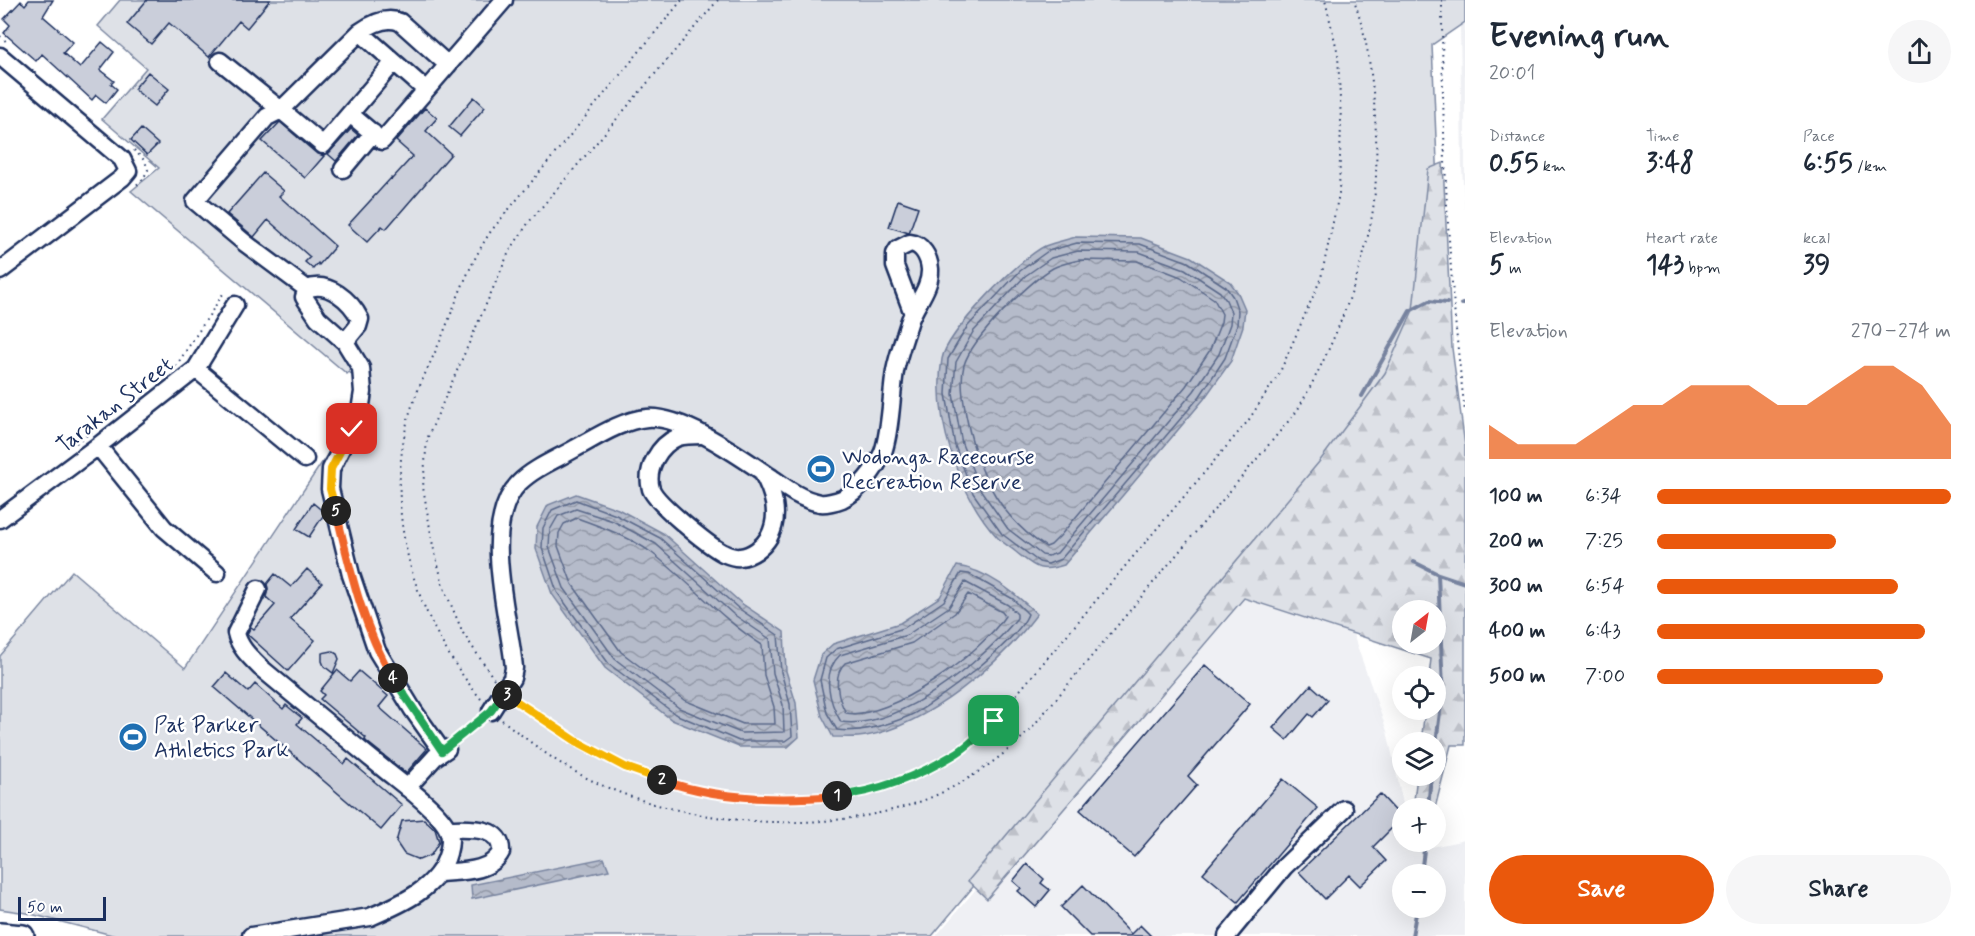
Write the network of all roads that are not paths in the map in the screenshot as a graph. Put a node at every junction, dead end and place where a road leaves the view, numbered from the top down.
1 (504, 0) edge
2 (360, 32) junction
3 (4, 50) edge
4 (220, 61) dead end
5 (394, 62) junction
6 (448, 65) junction
7 (426, 90) junction
8 (281, 110) junction
9 (350, 114) junction
10 (373, 133) junction
11 (343, 169) dead end
12 (0, 271) edge
13 (308, 289) junction
14 (229, 299) road end
15 (912, 311) dead end
16 (345, 342) junction
17 (196, 369) junction
18 (702, 435) junction
19 (98, 446) junction
20 (305, 459) dead end
21 (762, 472) junction
22 (0, 519) edge
23 (217, 573) dead end
24 (258, 590) dead end
25 (491, 711) road end
26 (407, 788) junction
27 (1344, 808) dead end
28 (448, 829) junction
29 (440, 873) junction
30 (0, 934) edge
31 (23, 936) edge
32 (251, 936) edge
33 (1227, 936) edge

1 - 6 street
2 - 5 street
2 - 6 street
2 - 8 street
3 - 12 street
4 - 8 street
5 - 7 street
5 - 9 street
6 - 7 street
7 - 10 street
8 - 9 street
8 - 13 street
9 - 10 street
10 - 11 street
13 - 16 street
13 - 16 street
14 - 17 street, Tarakan Street
15 - 21 street
16 - 26 street
17 - 19 street, Tarakan Street
17 - 20 street
18 - 21 street
18 - 21 street
18 - 25 street
19 - 22 street, Tarakan Street
19 - 23 street
24 - 26 street
26 - 28 street
27 - 33 street
28 - 29 street
28 - 29 street
29 - 32 street
30 - 31 main road

